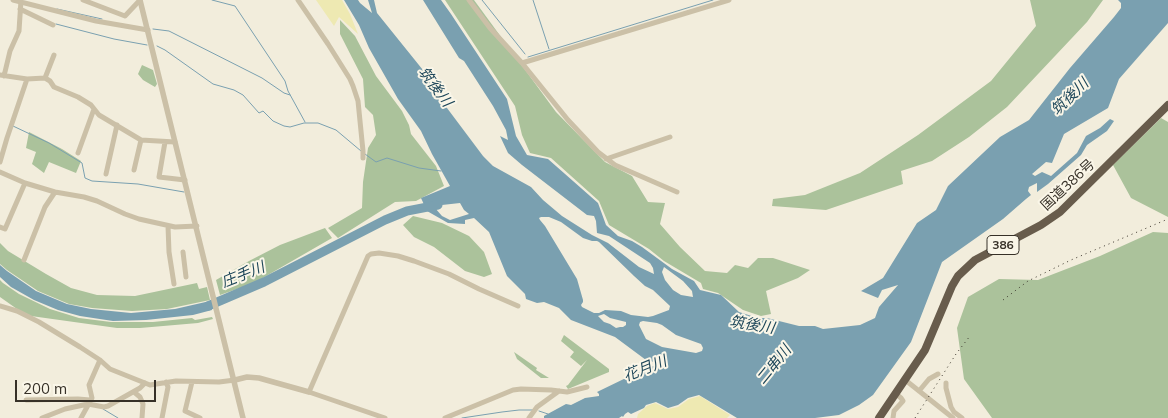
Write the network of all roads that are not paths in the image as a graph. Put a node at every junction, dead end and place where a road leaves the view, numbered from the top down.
1 (13, 0) edge
2 (83, 0) edge
3 (140, 0) edge
4 (298, 0) edge
5 (469, 0) edge
6 (729, 0) edge
7 (20, 1) edge
8 (20, 9) junction
9 (125, 16) junction
10 (121, 24) junction
11 (53, 25) dead end
12 (148, 30) junction
13 (54, 55) dead end
14 (522, 63) junction
15 (2, 75) edge
16 (45, 78) junction
17 (27, 79) junction
18 (1168, 104) edge
19 (94, 109) junction
20 (116, 125) junction
21 (670, 137) dead end
22 (141, 140) junction
23 (165, 142) junction
24 (175, 142) junction
25 (78, 153) dead end
26 (363, 158) dead end
27 (606, 159) junction
28 (0, 162) edge
29 (134, 170) dead end
30 (0, 172) edge
31 (106, 174) dead end
32 (185, 180) junction
33 (25, 183) junction
34 (54, 192) junction
35 (677, 192) dead end
36 (168, 226) junction
37 (197, 226) junction
38 (0, 227) edge
39 (170, 258) junction
40 (24, 260) dead end
41 (186, 277) dead end
42 (174, 284) dead end
43 (0, 306) edge
44 (518, 306) dead end
45 (100, 360) junction
46 (938, 374) dead end
47 (904, 379) junction
48 (235, 380) junction
49 (166, 382) junction
50 (192, 382) junction
51 (946, 383) dead end
52 (145, 384) junction
53 (587, 387) dead end
54 (920, 391) junction
55 (134, 392) junction
56 (309, 392) junction
57 (559, 392) junction
58 (895, 393) junction
59 (26, 400) dead end
60 (88, 404) junction
61 (42, 418) edge
62 (81, 418) edge
63 (142, 418) edge
64 (162, 418) edge
65 (200, 418) edge
66 (243, 418) edge
67 (385, 418) edge
68 (445, 418) edge
69 (529, 418) edge
70 (879, 418) edge
71 (893, 418) edge
72 (953, 418) edge
73 (962, 418) edge

1 - 7 street
2 - 9 street
3 - 9 street
3 - 12 street
4 - 26 street
5 - 14 street
6 - 14 street
7 - 8 street
7 - 10 street
8 - 11 street
8 - 15 street
9 - 10 street
10 - 12 street
12 - 24 street
13 - 16 street
14 - 27 street
15 - 17 street
16 - 17 street
16 - 19 street
17 - 28 street
18 - 47 highway, 国道386号 / 386
19 - 20 street
19 - 25 street
20 - 22 street
20 - 31 street
21 - 27 street
22 - 23 street
22 - 29 street
23 - 24 street
23 - 32 street
24 - 32 street
27 - 35 street
30 - 33 street
32 - 37 street
33 - 34 street
33 - 38 street
34 - 36 street
34 - 40 street
36 - 37 street
36 - 39 street
37 - 48 street
39 - 41 street
39 - 42 street
43 - 45 street
44 - 56 street
45 - 52 street
45 - 60 street
46 - 54 street
47 - 54 street
47 - 58 highway, 国道386号 / 386
48 - 50 street
48 - 56 street
48 - 66 street
49 - 50 street
49 - 52 street
49 - 64 street
50 - 65 street
51 - 73 street
52 - 55 street
53 - 57 street
54 - 72 street
55 - 60 street
55 - 63 street
56 - 67 street
57 - 68 street
57 - 69 street
58 - 70 highway, 国道386号 / 386
58 - 71 street
59 - 60 street
60 - 61 street
60 - 62 street

